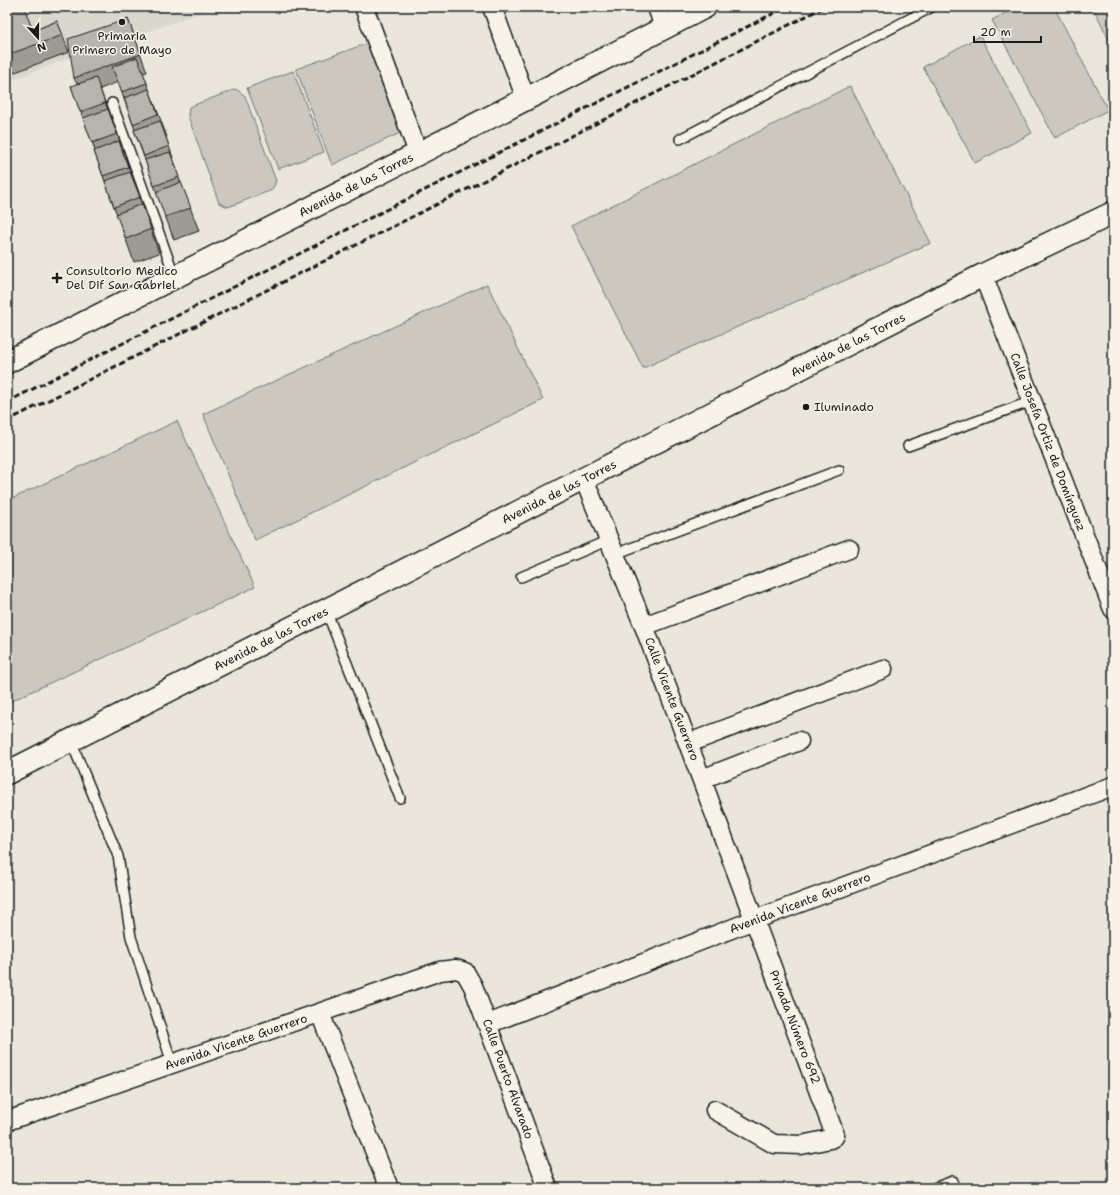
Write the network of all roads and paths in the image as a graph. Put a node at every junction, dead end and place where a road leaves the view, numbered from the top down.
1 (364, 7) edge
2 (492, 7) edge
3 (657, 7) edge
4 (705, 7) edge
5 (932, 7) edge
6 (664, 27) junction
7 (526, 99) junction
8 (112, 103) dead end
9 (680, 139) dead end
10 (418, 153) junction
11 (1113, 213) edge
12 (983, 275) junction
13 (175, 277) junction
14 (9, 356) edge
15 (1032, 401) junction
16 (908, 446) dead end
17 (839, 470) dead end
18 (584, 479) junction
19 (612, 547) junction
20 (849, 549) dead end
21 (521, 577) dead end
22 (1113, 609) edge
23 (326, 610) junction
24 (644, 626) junction
25 (883, 669) dead end
26 (71, 741) junction
27 (689, 742) junction
28 (798, 742) dead end
29 (7, 773) edge
30 (702, 778) junction
31 (1113, 786) edge
32 (400, 798) dead end
33 (754, 920) junction
34 (465, 972) joint
35 (320, 1013) junction
36 (488, 1024) junction
37 (172, 1063) junction
38 (715, 1110) dead end
39 (7, 1121) edge
40 (953, 1181) dead end
41 (389, 1188) edge
42 (548, 1188) edge
43 (934, 1188) edge

1 - 10 street
2 - 7 street
3 - 6 street
4 - 6 main road, Avenida de las Torres
5 - 9 lane
6 - 7 main road, Avenida de las Torres
7 - 10 main road, Avenida de las Torres
8 - 13 lane
10 - 13 main road, Avenida de las Torres
11 - 12 main road, Avenida de las Torres
12 - 15 street, Calle Josefa Ortiz de Domínguez
12 - 18 main road, Avenida de las Torres
13 - 14 main road, Avenida de las Torres
15 - 16 lane
15 - 22 street, Calle Josefa Ortiz de Domínguez
17 - 19 lane
18 - 19 street, Calle Vicente Guerrero
18 - 23 main road, Avenida de las Torres
19 - 21 lane
19 - 24 street, Calle Vicente Guerrero
20 - 24 street
23 - 26 main road, Avenida de las Torres
23 - 32 lane
24 - 27 street, Calle Vicente Guerrero
25 - 27 street
26 - 29 main road, Avenida de las Torres
26 - 37 lane
27 - 30 street, Calle Vicente Guerrero
28 - 30 street
30 - 33 street, Calle Vicente Guerrero
31 - 33 street, Avenida Vicente Guerrero
33 - 36 street, Avenida Vicente Guerrero
33 - 38 street, Privada Número 692
34 - 35 street, Avenida Vicente Guerrero
34 - 36 street, Calle Puerto Alvarado
35 - 37 street, Avenida Vicente Guerrero
35 - 41 street
36 - 42 street, Calle Puerto Alvarado
37 - 39 street, Avenida Vicente Guerrero
40 - 43 lane

